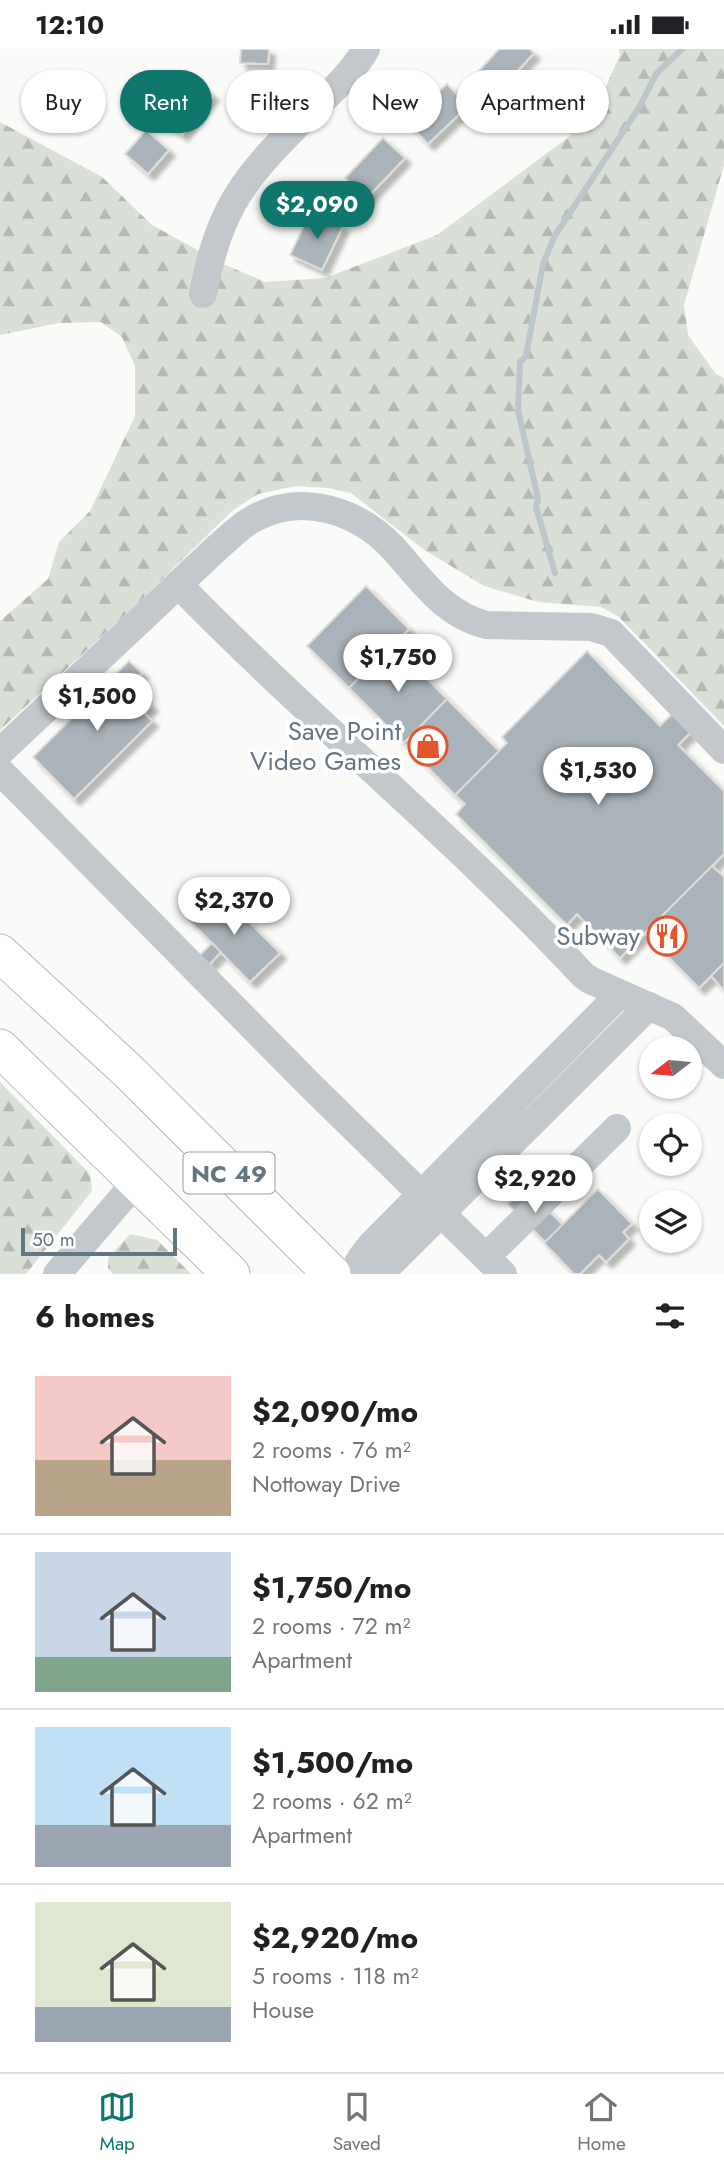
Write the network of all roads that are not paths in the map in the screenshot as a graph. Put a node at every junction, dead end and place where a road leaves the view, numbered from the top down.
1 (366, 49) edge
2 (203, 294) dead end
3 (178, 585) junction
4 (724, 750) edge
5 (0, 752) edge
6 (0, 771) edge
7 (0, 953) edge
8 (620, 994) junction
9 (649, 1006) junction
10 (0, 1048) edge
11 (724, 1065) edge
12 (617, 1128) dead end
13 (137, 1181) junction
14 (422, 1194) junction
15 (442, 1214) junction
16 (494, 1266) edge
17 (57, 1274) edge
18 (231, 1274) edge
19 (332, 1274) edge
20 (352, 1274) edge
21 (380, 1274) edge

1 - 2 street
3 - 4 street
3 - 5 street
3 - 8 street
6 - 14 street
7 - 19 main road, NC 49
8 - 9 street
8 - 14 street
9 - 11 street
9 - 15 street
10 - 13 main road, NC 49
12 - 16 street
13 - 17 street
13 - 18 main road, NC 49
14 - 15 street
14 - 20 street
15 - 16 street
15 - 21 street

